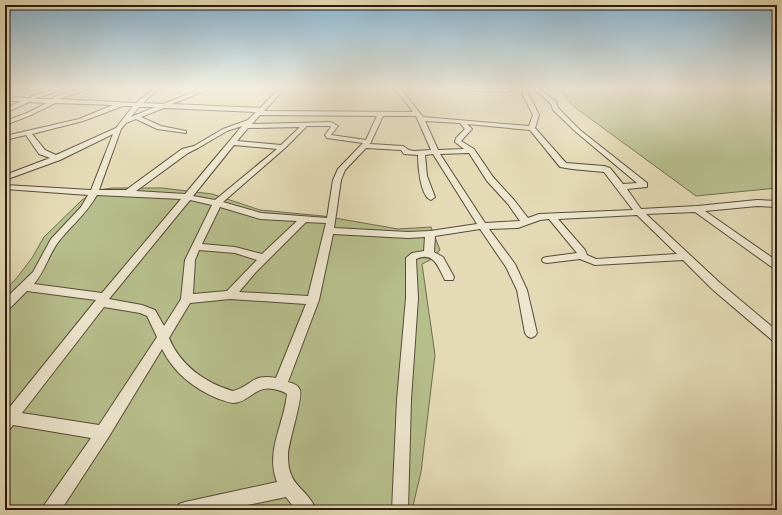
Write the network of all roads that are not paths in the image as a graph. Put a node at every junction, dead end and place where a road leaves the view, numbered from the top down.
1 (32, 112) edge
2 (102, 112) edge
3 (131, 112) edge
4 (148, 112) edge
5 (259, 112) edge
6 (261, 112) edge
7 (416, 112) edge
8 (534, 112) edge
9 (557, 112) edge
10 (381, 114) junction
11 (419, 116) junction
12 (136, 117) junction
13 (461, 121) junction
14 (5, 123) edge
15 (248, 124) junction
16 (305, 124) junction
17 (120, 126) junction
18 (532, 128) junction
19 (28, 132) junction
20 (184, 132) dead end
21 (5, 138) edge
22 (232, 143) junction
23 (367, 144) junction
24 (283, 146) junction
25 (471, 151) junction
26 (421, 153) junction
27 (436, 153) junction
28 (57, 158) junction
29 (5, 178) edge
30 (621, 187) junction
31 (5, 188) edge
32 (94, 192) junction
33 (128, 193) junction
34 (431, 197) dead end
35 (188, 198) junction
36 (218, 203) junction
37 (777, 204) edge
38 (697, 209) junction
39 (639, 212) junction
40 (552, 217) junction
41 (303, 220) junction
42 (524, 221) junction
43 (330, 226) junction
44 (482, 226) junction
45 (430, 234) junction
46 (196, 247) junction
47 (429, 254) junction
48 (581, 256) junction
49 (686, 257) junction
50 (264, 258) junction
51 (547, 260) dead end
52 (777, 266) edge
53 (449, 277) dead end
54 (25, 287) junction
55 (230, 295) junction
56 (187, 299) junction
57 (103, 300) junction
58 (313, 300) junction
59 (5, 306) edge
60 (531, 333) dead end
61 (163, 337) junction
62 (776, 337) edge
63 (280, 385) junction
64 (8, 421) edge
65 (103, 433) junction
66 (289, 488) junction
67 (51, 510) edge
68 (185, 510) edge
69 (308, 510) edge
70 (400, 510) edge

1 - 14 street
2 - 19 street
3 - 17 street
4 - 12 street
5 - 15 street
6 - 10 street
7 - 11 street
8 - 18 street
9 - 30 street
10 - 11 street
10 - 23 street
11 - 13 street
11 - 27 street
12 - 17 street
12 - 20 street
13 - 18 street
13 - 25 street
15 - 16 street
15 - 22 street
15 - 33 street
16 - 23 street
16 - 24 street
17 - 28 street
17 - 32 street
18 - 30 street
19 - 21 street
19 - 28 street
22 - 24 street
22 - 35 street
23 - 26 street
23 - 43 street
24 - 36 street
25 - 27 street
25 - 42 street
26 - 27 street
26 - 34 street
27 - 44 street
28 - 29 street
30 - 39 street
31 - 32 street
32 - 33 street
32 - 54 street
33 - 35 street
35 - 36 street
35 - 57 street
36 - 41 street
36 - 46 street
37 - 38 street
38 - 39 street
38 - 52 street
39 - 40 street
39 - 49 street
40 - 42 street
40 - 48 street
41 - 43 street
41 - 50 street
42 - 44 street
43 - 45 street
43 - 58 street
44 - 45 street
44 - 60 street
45 - 47 street
46 - 50 street
46 - 56 street
47 - 53 street
47 - 70 street
48 - 49 street
48 - 51 street
49 - 62 street
50 - 55 street
54 - 57 street
54 - 59 street
55 - 56 street
55 - 58 street
56 - 61 street
57 - 61 street
57 - 64 street
58 - 63 street
61 - 63 street
61 - 65 street
63 - 66 street
64 - 65 street
65 - 67 street
66 - 68 street
66 - 69 street

